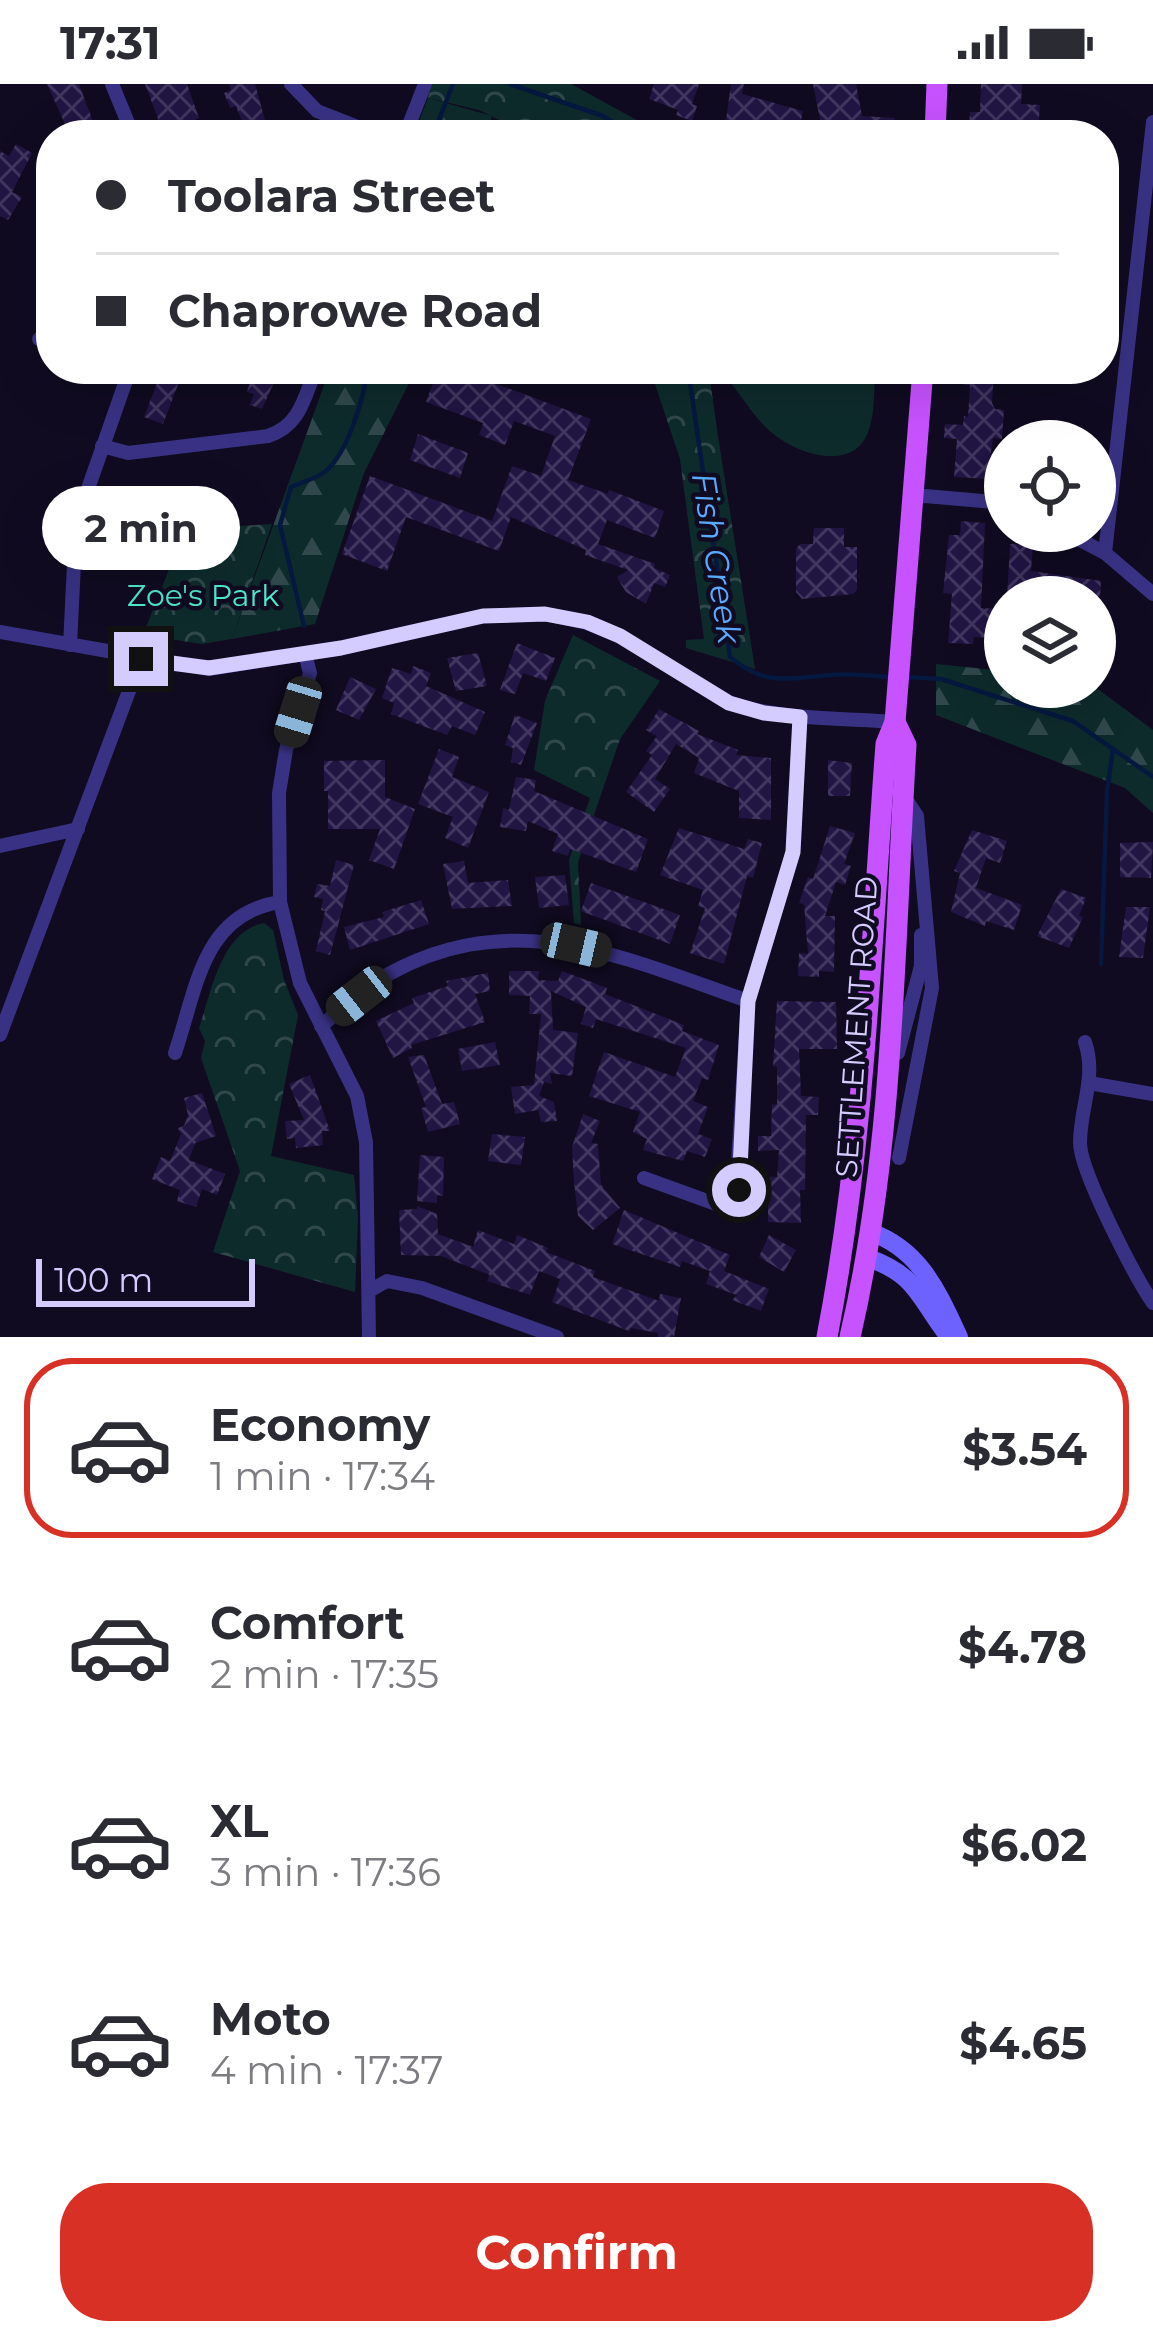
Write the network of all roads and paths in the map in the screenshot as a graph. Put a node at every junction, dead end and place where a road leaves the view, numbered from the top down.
1 (112, 84) edge
2 (291, 84) edge
3 (425, 84) edge
4 (937, 84) edge
5 (127, 120) edge
6 (340, 120) edge
7 (411, 120) edge
8 (936, 120) edge
9 (1153, 122) edge
10 (125, 384) edge
11 (310, 384) edge
12 (922, 384) edge
13 (102, 446) junction
14 (914, 495) junction
15 (984, 500) edge
16 (1105, 553) joint
17 (1153, 594) edge
18 (0, 632) edge
19 (70, 644) junction
20 (305, 654) junction
21 (141, 659) junction
22 (800, 717) junction
23 (895, 722) junction
24 (903, 795) junction
25 (78, 829) junction
26 (0, 846) edge
27 (925, 895) junction
28 (280, 902) junction
29 (875, 930) junction
30 (748, 1001) junction
31 (4, 1015) edge
32 (321, 1026) junction
33 (0, 1035) edge
34 (1085, 1042) dead end
35 (175, 1053) dead end
36 (1089, 1083) junction
37 (1153, 1094) edge
38 (882, 1128) junction
39 (898, 1158) dead end
40 (644, 1178) dead end
41 (870, 1232) junction
42 (844, 1242) junction
43 (866, 1257) junction
44 (369, 1291) junction
45 (1153, 1303) edge
46 (370, 1337) edge
47 (557, 1337) edge
48 (827, 1337) edge
49 (850, 1337) edge
50 (949, 1337) edge
51 (959, 1337) edge

1 - 5 street
2 - 6 street
3 - 7 street
4 - 8 main road
9 - 16 street
10 - 13 street
11 - 13 street
12 - 14 main road, SETTLEMENT ROAD
13 - 19 street
14 - 15 street
14 - 23 main road, SETTLEMENT ROAD
16 - 17 street
18 - 19 street
19 - 21 street
20 - 21 street
20 - 22 street
20 - 28 street
21 - 25 street
22 - 23 street
22 - 30 street
23 - 24 main road, SETTLEMENT ROAD
23 - 29 main road, SETTLEMENT ROAD
24 - 27 street
24 - 29 main road
24 - 38 main road, SETTLEMENT ROAD
25 - 26 street
25 - 31 street
27 - 38 street
27 - 39 street
28 - 32 street
28 - 35 street
29 - 42 main road, SETTLEMENT ROAD
30 - 32 street
30 - 40 street
31 - 33 street
32 - 44 street
34 - 36 street
36 - 37 street
36 - 45 street
38 - 41 main road, SETTLEMENT ROAD
41 - 42 main road
41 - 43 main road, SETTLEMENT ROAD
41 - 51 street
42 - 43 main road
42 - 48 main road, SETTLEMENT ROAD
43 - 49 main road, SETTLEMENT ROAD
43 - 50 street
44 - 46 street
44 - 47 street

